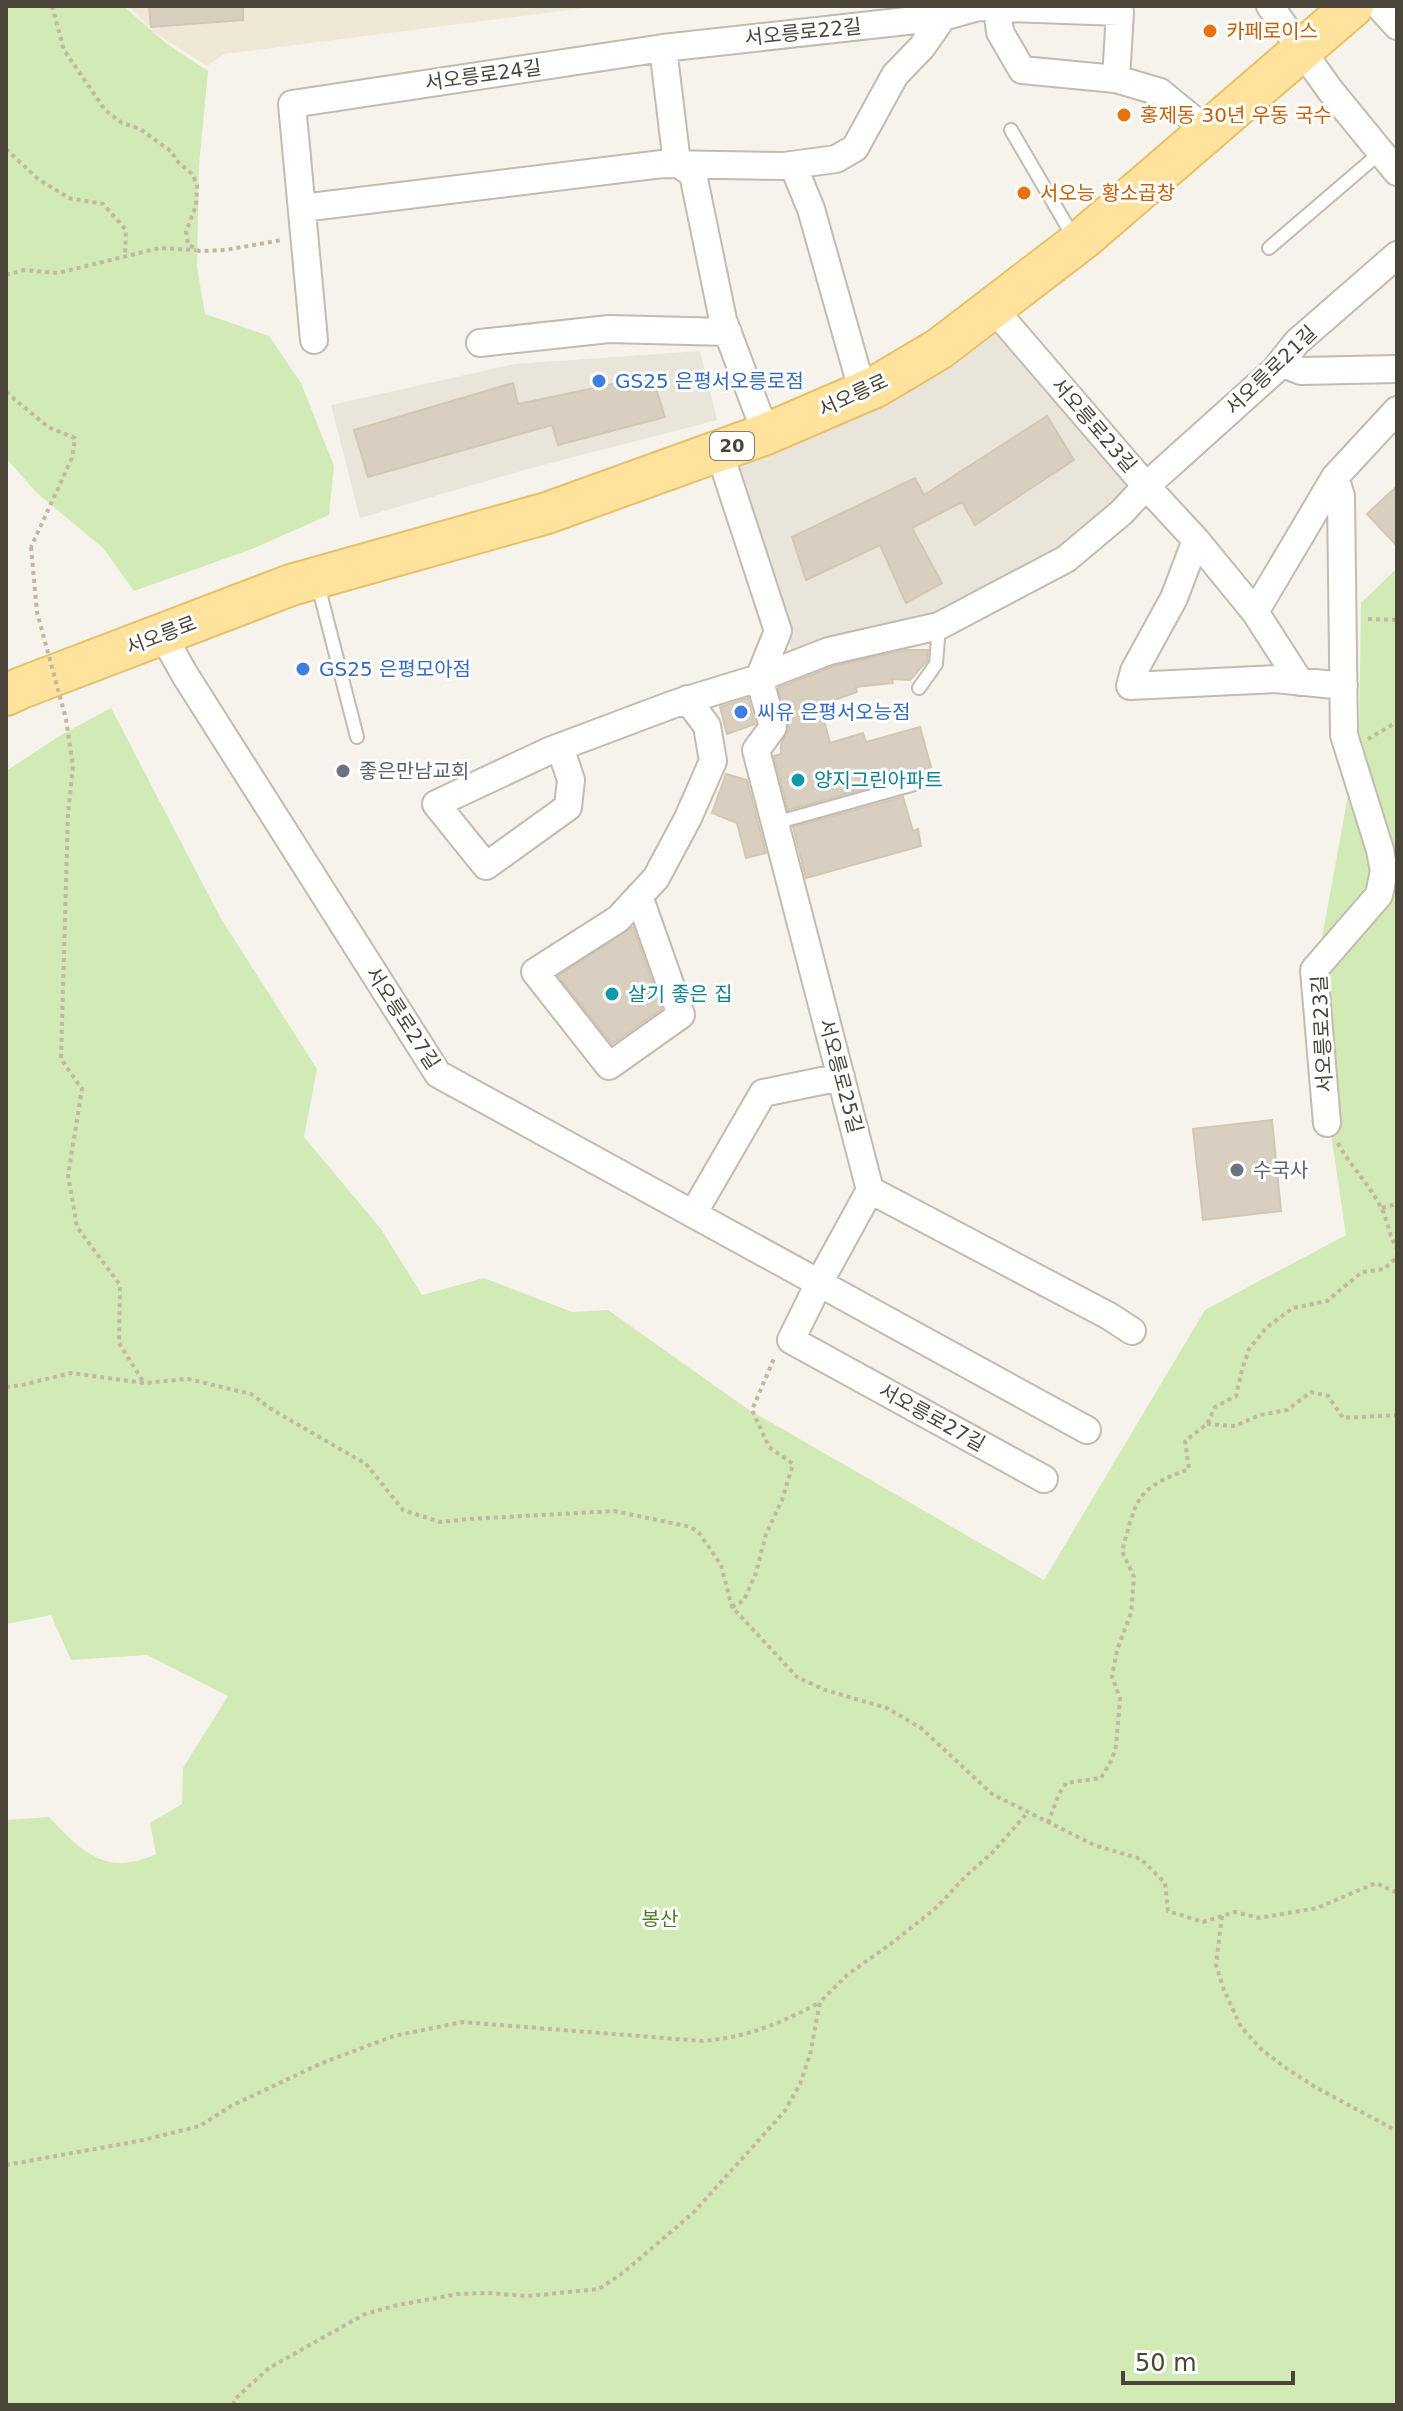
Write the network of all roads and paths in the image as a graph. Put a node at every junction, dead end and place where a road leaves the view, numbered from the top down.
1 (52, 6) edge
2 (1270, 6) edge
3 (1353, 6) edge
4 (1379, 6) edge
5 (997, 8) edge
6 (943, 17) junction
7 (1397, 26) edge
8 (663, 48) junction
9 (1303, 50) junction
10 (1116, 79) junction
11 (1011, 130) dead end
12 (1209, 132) junction
13 (6, 149) edge
14 (1389, 162) edge
15 (677, 163) junction
16 (793, 165) junction
17 (302, 208) junction
18 (304, 237) junction
19 (1077, 243) junction
20 (1269, 248) dead end
21 (199, 251) junction
22 (1397, 255) edge
23 (125, 256) junction
24 (6, 275) edge
25 (993, 308) junction
26 (728, 332) junction
27 (314, 340) dead end
28 (480, 343) dead end
29 (1281, 363) junction
30 (1397, 369) edge
31 (6, 392) edge
32 (863, 393) junction
33 (1397, 410) edge
34 (766, 434) junction
35 (719, 451) junction
36 (1335, 477) junction
37 (1146, 486) junction
38 (1196, 540) junction
39 (317, 578) junction
40 (1255, 612) junction
41 (1343, 612) junction
42 (1397, 620) edge
43 (939, 626) junction
44 (162, 634) junction
45 (759, 678) junction
46 (1300, 682) junction
47 (1344, 686) junction
48 (919, 688) dead end
49 (6, 695) edge
50 (687, 699) junction
51 (1397, 722) edge
52 (357, 737) dead end
53 (560, 747) junction
54 (1350, 754) junction
55 (929, 780) dead end
56 (775, 823) junction
57 (639, 896) junction
58 (841, 1077) junction
59 (1327, 1123) joint
60 (870, 1190) junction
61 (1397, 1204) edge
62 (1382, 1208) junction
63 (693, 1214) junction
64 (1397, 1249) edge
65 (1397, 1257) edge
66 (819, 1283) junction
67 (1132, 1331) dead end
68 (791, 1340) junction
69 (144, 1383) junction
70 (6, 1387) edge
71 (1397, 1415) edge
72 (1207, 1424) junction
73 (1087, 1430) dead end
74 (1044, 1479) dead end
75 (732, 1607) junction
76 (1028, 1812) junction
77 (1048, 1823) junction
78 (1397, 1893) edge
79 (1222, 1916) junction
80 (820, 2002) junction
81 (1397, 2131) edge
82 (6, 2165) edge
83 (233, 2405) edge

1 - 21 path
2 - 9 street
3 - 9 main road, 서오릉로 / 20
4 - 7 street
5 - 6 street, 서오릉로22길
5 - 10 street
5 - 10 street, 서오릉로22길
6 - 8 street, 서오릉로22길
6 - 16 street
8 - 15 street
8 - 17 street, 서오릉로24길
9 - 12 main road, 서오릉로 / 20
9 - 14 street
10 - 12 street
11 - 19 lane
12 - 19 main road, 서오릉로 / 20
13 - 23 path
14 - 20 lane
15 - 16 street
15 - 17 street
15 - 26 street
16 - 32 street
17 - 18 street, 서오릉로24길
18 - 21 path
18 - 27 street, 서오릉로24길
19 - 25 main road, 서오릉로 / 20
21 - 23 path
22 - 29 street, 서오릉로21길
23 - 24 path
25 - 32 main road, 서오릉로 / 20
25 - 37 street, 서오릉로23길
26 - 28 street
26 - 34 street
29 - 30 street
29 - 37 street, 서오릉로21길
31 - 69 path, bridge
32 - 34 main road, 서오릉로 / 20
33 - 36 street
34 - 35 main road, 서오릉로 / 20
35 - 39 main road, 서오릉로 / 20
35 - 45 street
36 - 40 street
36 - 41 street, 서오릉로23길
37 - 38 street, 서오릉로23길
37 - 43 street
38 - 40 street, 서오릉로23길
38 - 46 street
39 - 44 main road, 서오릉로 / 20
39 - 52 lane
40 - 46 street, 서오릉로23길
41 - 42 path
41 - 47 street, 서오릉로23길
43 - 45 street
43 - 48 lane
44 - 49 main road, 서오릉로 / 20
44 - 63 street, 서오릉로27길
45 - 50 street
45 - 56 street, 서오릉로25길
46 - 47 street
47 - 54 street, 서오릉로23길
50 - 53 street
50 - 57 street
51 - 54 path
53 - 53 street
54 - 59 street, 서오릉로23길
55 - 56 lane
56 - 58 street, 서오릉로25길
57 - 57 street
58 - 60 street, 서오릉로25길
58 - 63 street
59 - 62 path
60 - 66 street
60 - 67 street
61 - 62 path
62 - 64 path
63 - 66 street, 서오릉로27길
65 - 72 path
66 - 68 street
66 - 73 street, 서오릉로27길
68 - 74 street, 서오릉로27길
68 - 75 path
69 - 70 path
69 - 75 path
71 - 72 path
72 - 77 path
75 - 76 path
76 - 77 path
76 - 80 path
77 - 79 path
78 - 79 path
79 - 81 path
80 - 82 path
80 - 83 path

